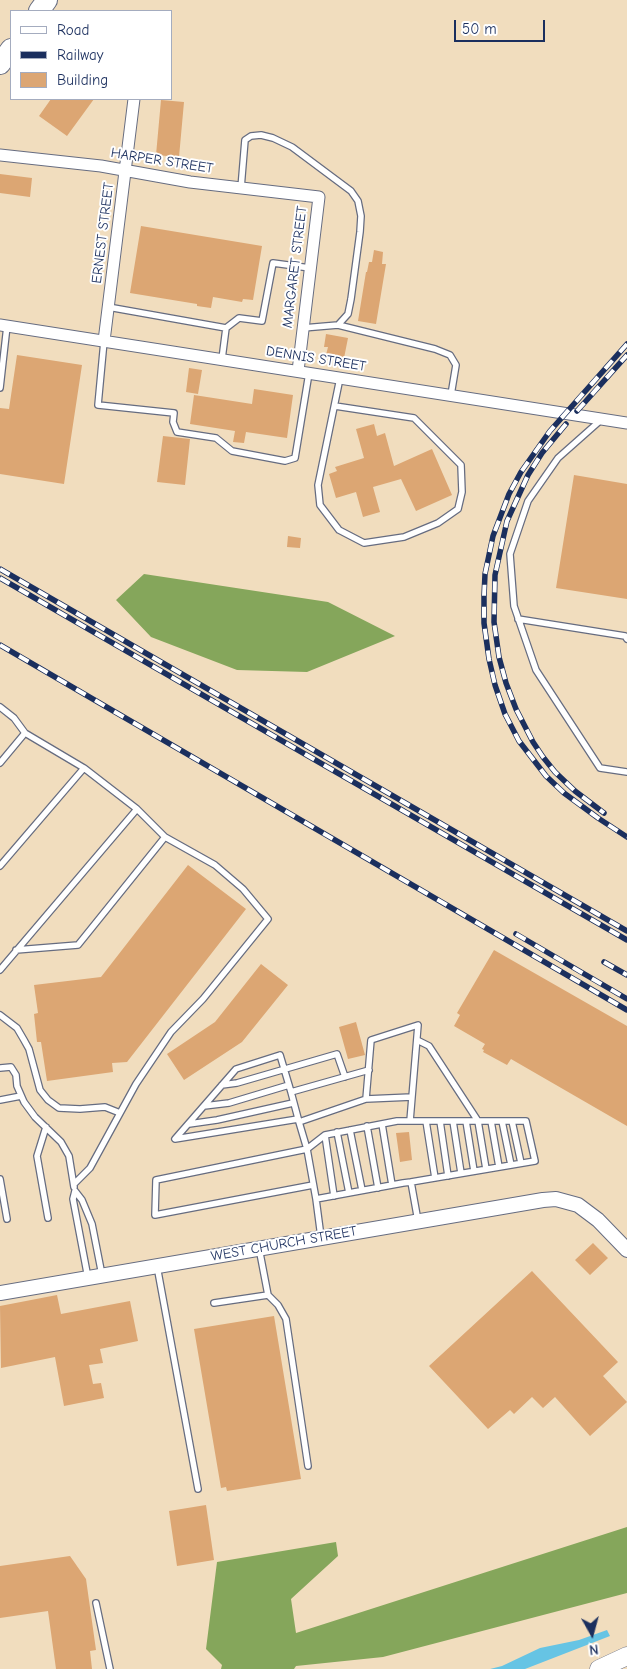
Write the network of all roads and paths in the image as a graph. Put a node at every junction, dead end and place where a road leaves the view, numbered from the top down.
1 (10, 50) edge
2 (0, 64) edge
3 (134, 100) edge
4 (0, 154) edge
5 (126, 170) junction
6 (241, 188) junction
7 (319, 197) joint
8 (310, 268) junction
9 (108, 307) junction
10 (338, 325) junction
11 (3, 326) edge
12 (226, 328) junction
13 (303, 328) junction
14 (104, 341) junction
15 (222, 359) junction
16 (298, 371) junction
17 (309, 373) junction
18 (340, 378) junction
19 (0, 388) edge
20 (452, 395) junction
21 (335, 406) junction
22 (602, 419) junction
23 (627, 423) edge
24 (518, 619) junction
25 (627, 639) edge
26 (0, 708) edge
27 (25, 734) junction
28 (0, 763) edge
29 (84, 768) junction
30 (627, 772) edge
31 (137, 809) junction
32 (165, 837) junction
33 (0, 866) edge
34 (16, 950) junction
35 (0, 970) edge
36 (0, 1015) edge
37 (417, 1040) junction
38 (0, 1068) edge
39 (284, 1070) junction
40 (369, 1070) junction
41 (345, 1077) junction
42 (222, 1085) junction
43 (290, 1089) junction
44 (21, 1096) junction
45 (412, 1097) junction
46 (366, 1099) junction
47 (0, 1100) edge
48 (294, 1103) junction
49 (204, 1106) junction
50 (120, 1113) junction
51 (298, 1121) junction
52 (410, 1121) junction
53 (426, 1121) junction
54 (440, 1121) junction
55 (453, 1121) junction
56 (466, 1121) junction
57 (478, 1121) junction
58 (491, 1121) junction
59 (502, 1121) junction
60 (512, 1121) junction
61 (188, 1124) junction
62 (382, 1124) junction
63 (367, 1126) junction
64 (46, 1127) junction
65 (350, 1130) junction
66 (337, 1132) junction
67 (325, 1135) junction
68 (306, 1149) junction
69 (521, 1163) junction
70 (511, 1165) junction
71 (499, 1167) junction
72 (486, 1169) junction
73 (474, 1171) junction
74 (461, 1173) junction
75 (448, 1176) junction
76 (435, 1178) junction
77 (0, 1179) edge
78 (411, 1182) junction
79 (74, 1184) junction
80 (313, 1185) junction
81 (392, 1185) junction
82 (378, 1188) junction
83 (362, 1190) junction
84 (75, 1191) junction
85 (349, 1193) junction
86 (334, 1196) junction
87 (316, 1199) junction
88 (48, 1218) dead end
89 (7, 1219) dead end
90 (418, 1221) junction
91 (321, 1237) junction
92 (259, 1248) junction
93 (627, 1250) edge
94 (157, 1266) junction
95 (102, 1275) junction
96 (88, 1278) junction
97 (0, 1293) edge
98 (268, 1295) junction
99 (214, 1303) dead end
100 (308, 1466) dead end
101 (198, 1489) dead end
102 (96, 1603) dead end
103 (627, 1656) edge
104 (110, 1669) edge
105 (599, 1669) edge

1 - 2 highway
3 - 5 street, ERNEST STREET
4 - 5 street, HARPER STREET
5 - 6 street, HARPER STREET
5 - 9 street, ERNEST STREET
6 - 7 street, HARPER STREET
6 - 10 lane
7 - 8 street, MARGARET STREET
8 - 12 lane
8 - 13 street, MARGARET STREET
9 - 12 lane
9 - 14 street, ERNEST STREET
10 - 13 lane
10 - 20 lane
11 - 14 street, DENNIS STREET
11 - 19 lane
12 - 15 lane
13 - 16 street, MARGARET STREET
14 - 15 street, DENNIS STREET
14 - 17 lane
15 - 16 street, DENNIS STREET
16 - 17 street, DENNIS STREET
17 - 18 street, DENNIS STREET
18 - 20 street, DENNIS STREET
18 - 21 lane
20 - 22 street, DENNIS STREET
21 - 21 lane
22 - 23 street, DENNIS STREET
22 - 24 lane
24 - 25 lane
24 - 30 lane
26 - 27 lane
27 - 28 lane
27 - 29 lane
29 - 31 lane
29 - 33 lane
31 - 32 lane
31 - 34 lane
32 - 34 lane
32 - 50 lane
34 - 35 lane
36 - 50 lane
37 - 40 lane
37 - 45 lane
37 - 57 lane
38 - 44 lane
39 - 41 lane
39 - 42 lane
39 - 42 lane
39 - 43 lane
40 - 41 lane
40 - 46 lane
41 - 43 lane
42 - 49 lane
43 - 48 lane
43 - 49 lane
44 - 47 lane
44 - 64 lane
45 - 46 lane
45 - 52 lane
46 - 51 lane
48 - 51 lane
48 - 61 lane
49 - 61 lane
50 - 79 lane
51 - 61 lane
51 - 68 lane
52 - 53 lane
52 - 62 lane
53 - 54 lane
53 - 76 lane
54 - 55 lane
54 - 75 lane
55 - 56 lane
55 - 74 lane
56 - 57 lane
56 - 73 lane
57 - 58 lane
57 - 72 lane
58 - 59 lane
58 - 71 lane
59 - 60 lane
59 - 70 lane
60 - 69 lane
60 - 69 lane
62 - 63 lane
62 - 81 lane
63 - 65 lane
63 - 82 lane
64 - 79 lane
64 - 88 lane
65 - 66 lane
65 - 83 lane
66 - 67 lane
66 - 85 lane
67 - 68 lane
67 - 86 lane
68 - 80 lane
68 - 80 lane
69 - 70 lane
70 - 71 lane
71 - 72 lane
72 - 73 lane
73 - 74 lane
74 - 75 lane
75 - 76 lane
76 - 78 lane
77 - 89 lane
78 - 81 lane
78 - 90 lane
79 - 84 lane
80 - 87 lane
81 - 82 lane
82 - 83 lane
83 - 85 lane
84 - 95 lane
84 - 96 lane
85 - 86 lane
86 - 87 lane
87 - 91 lane
90 - 91 street, WEST CHURCH STREET
90 - 93 street, WEST CHURCH STREET
91 - 92 street, WEST CHURCH STREET
92 - 94 street, WEST CHURCH STREET
92 - 98 lane
94 - 95 street, WEST CHURCH STREET
94 - 101 lane
95 - 96 street, WEST CHURCH STREET
96 - 97 street, WEST CHURCH STREET
98 - 99 lane
98 - 100 lane
102 - 104 lane
103 - 105 main road

